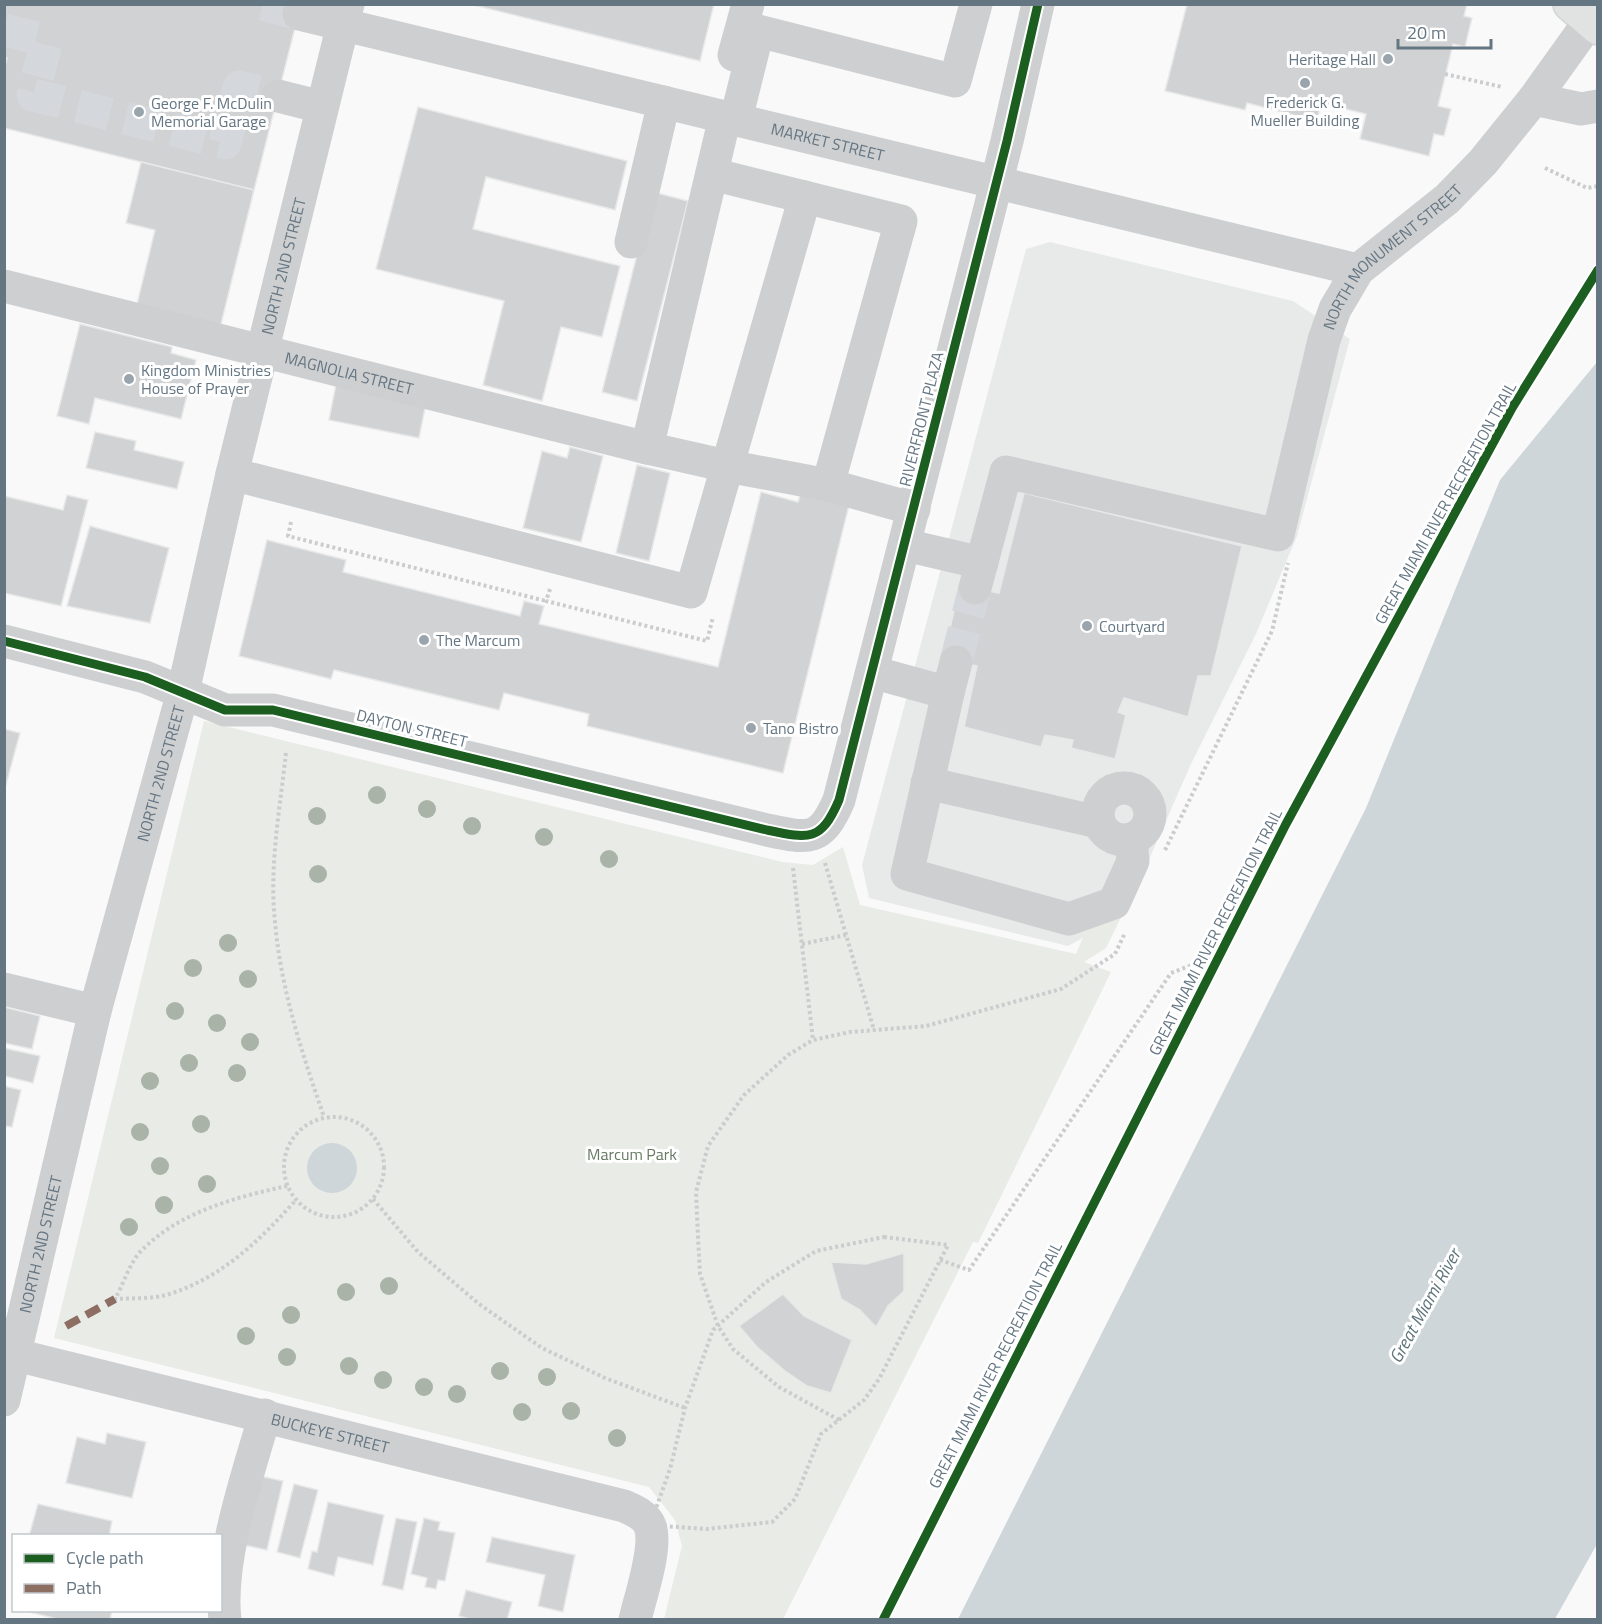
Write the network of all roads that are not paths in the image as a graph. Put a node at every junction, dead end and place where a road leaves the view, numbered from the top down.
1 (748, 4) edge
2 (976, 4) edge
3 (1038, 4) edge
4 (299, 14) tunnel mouth
5 (345, 15) edge
6 (1586, 18) edge
7 (1520, 93) junction
8 (278, 96) tunnel mouth
9 (664, 102) junction
10 (1598, 106) edge
11 (322, 107) junction
12 (726, 117) junction
13 (712, 174) junction
14 (995, 182) junction
15 (805, 197) junction
16 (631, 242) dead end
17 (1358, 270) junction
18 (4, 286) edge
19 (263, 350) junction
20 (647, 448) junction
21 (727, 466) junction
22 (232, 474) junction
23 (828, 484) junction
24 (914, 509) junction
25 (905, 545) junction
26 (4, 641) edge
27 (956, 662) tunnel mouth
28 (872, 672) junction
29 (183, 692) junction
30 (948, 693) junction
31 (927, 783) junction
32 (1098, 822) junction
33 (803, 834) joint
34 (1131, 839) junction
35 (4, 989) edge
36 (95, 1011) junction
37 (10, 1354) edge
38 (4, 1400) edge
39 (265, 1415) junction
40 (225, 1620) edge
41 (634, 1620) edge

1 - 12 street
2 - 12 street
3 - 14 street, RIVERFRONT PLAZA
4 - 5 street, MARKET STREET
5 - 9 street, MARKET STREET
5 - 11 street, NORTH 2ND STREET
6 - 7 street, NORTH MONUMENT STREET
7 - 10 street
7 - 17 street, NORTH MONUMENT STREET
8 - 11 street
9 - 12 street, MARKET STREET
9 - 16 street
11 - 19 street, NORTH 2ND STREET
12 - 13 street
12 - 14 street, MARKET STREET
13 - 15 street
13 - 20 street
14 - 17 street, MARKET STREET
14 - 24 street, RIVERFRONT PLAZA
15 - 21 street
15 - 23 street
17 - 25 street, NORTH MONUMENT STREET
18 - 19 street, MAGNOLIA STREET
19 - 20 street, MAGNOLIA STREET
19 - 22 street, NORTH 2ND STREET
20 - 21 street, MAGNOLIA STREET
21 - 22 street
21 - 23 street, MAGNOLIA STREET
22 - 29 street, NORTH 2ND STREET
23 - 24 street, MAGNOLIA STREET
24 - 25 street, RIVERFRONT PLAZA
25 - 28 street, RIVERFRONT PLAZA
26 - 29 street, DAYTON STREET
27 - 30 street
28 - 30 street
28 - 33 street, RIVERFRONT PLAZA
29 - 33 street, DAYTON STREET
29 - 36 street, NORTH 2ND STREET
30 - 31 street
31 - 32 street
31 - 34 street
32 - 34 street
32 - 34 street
35 - 36 street
36 - 37 street, NORTH 2ND STREET
37 - 38 street, NORTH 2ND STREET
37 - 39 street, BUCKEYE STREET
39 - 40 street
39 - 41 street, BUCKEYE STREET

